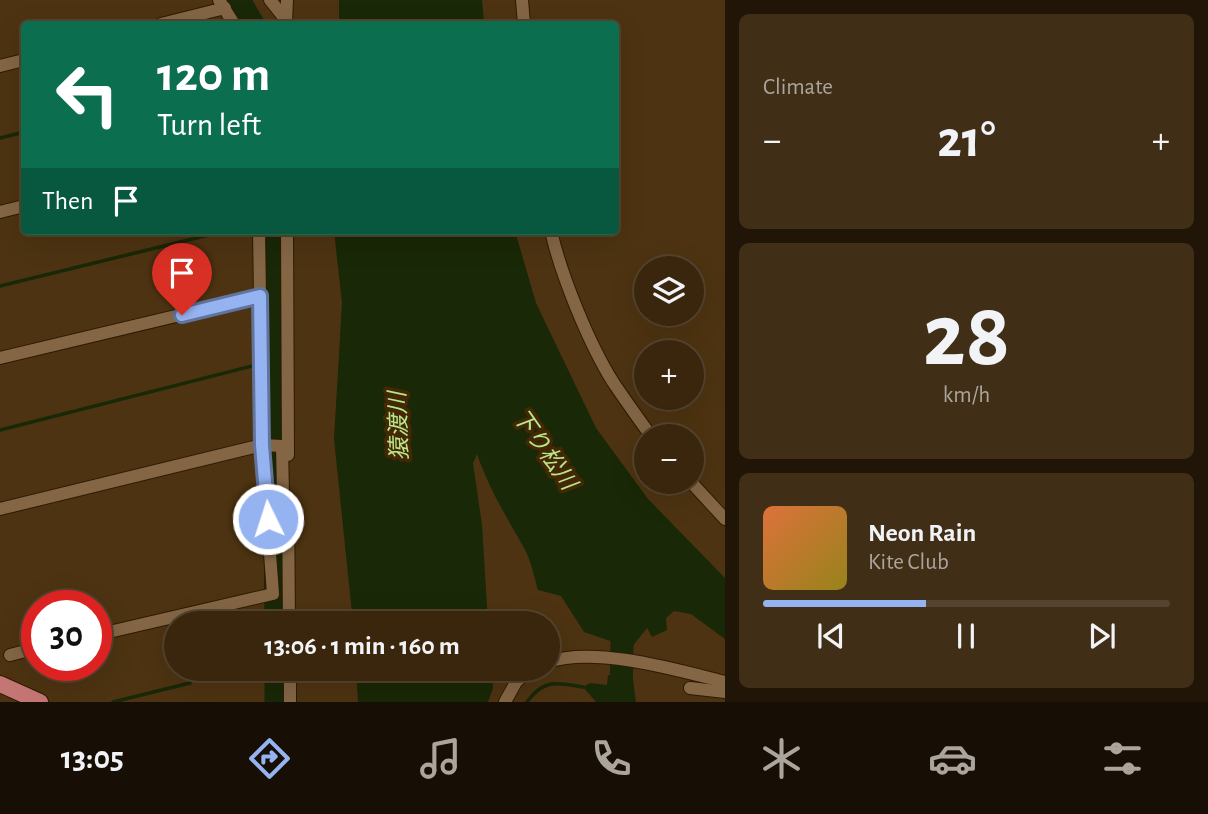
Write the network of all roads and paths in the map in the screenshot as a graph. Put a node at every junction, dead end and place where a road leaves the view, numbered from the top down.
1 (270, 0) edge
2 (287, 0) edge
3 (522, 0) edge
4 (222, 4) edge
5 (170, 21) edge
6 (232, 21) edge
7 (285, 21) edge
8 (286, 21) edge
9 (524, 21) edge
10 (21, 61) edge
11 (0, 66) edge
12 (21, 207) edge
13 (0, 212) edge
14 (259, 235) edge
15 (287, 235) edge
16 (552, 235) edge
17 (260, 296) junction
18 (0, 358) edge
19 (643, 424) edge
20 (263, 445) junction
21 (702, 494) edge
22 (288, 504) junction
23 (0, 509) edge
24 (725, 519) edge
25 (289, 611) edge
26 (112, 631) edge
27 (21, 652) edge
28 (10, 654) dead end
29 (560, 657) edge
30 (290, 681) edge
31 (517, 681) edge
32 (725, 682) edge
33 (0, 684) edge
34 (690, 688) dead end
35 (725, 692) edge
36 (40, 702) edge
37 (290, 702) edge
38 (505, 702) edge

1 - 7 street
2 - 8 street
3 - 9 street
4 - 5 street
4 - 6 street
10 - 11 street
12 - 13 street
14 - 17 street
15 - 22 street
16 - 19 street
17 - 18 street
17 - 20 street
20 - 22 street
20 - 23 street
20 - 26 street
21 - 24 street
22 - 25 street
27 - 28 street
29 - 32 street
30 - 37 street
31 - 38 street
33 - 36 main road
34 - 35 street

